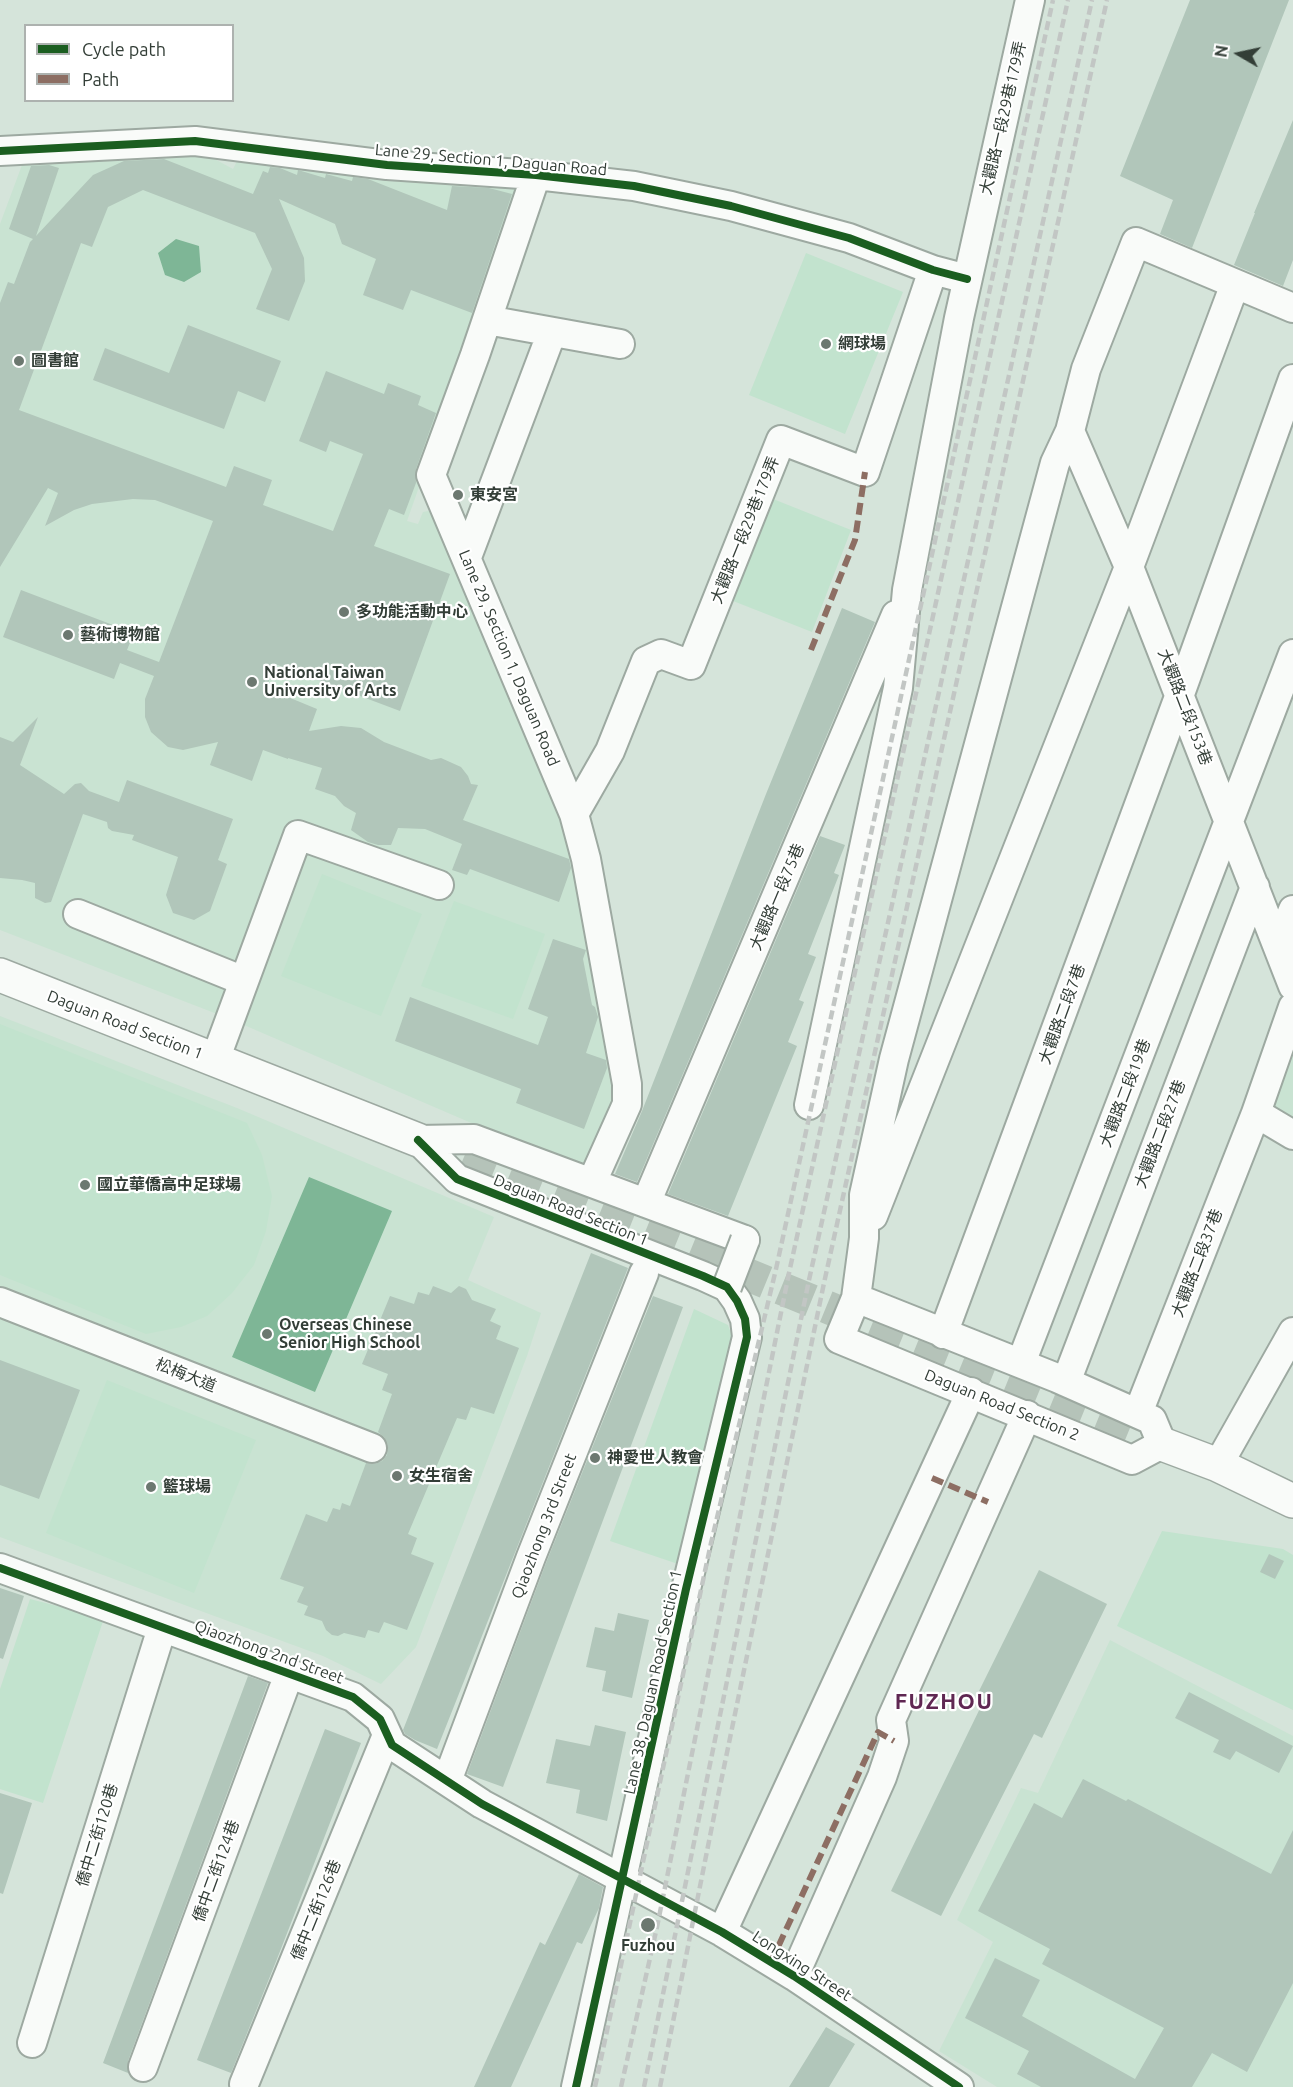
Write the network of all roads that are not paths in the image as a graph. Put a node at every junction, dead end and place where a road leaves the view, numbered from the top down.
1 (1030, 0) edge
2 (0, 151) edge
3 (536, 175) junction
4 (933, 270) junction
5 (967, 279) junction
6 (1235, 284) junction
7 (1293, 308) edge
8 (487, 320) junction
9 (552, 332) junction
10 (620, 344) dead end
11 (1293, 379) edge
12 (1070, 431) junction
13 (467, 557) junction
14 (1129, 567) junction
15 (907, 590) junction
16 (1293, 654) edge
17 (1180, 694) junction
18 (574, 814) junction
19 (1229, 822) junction
20 (439, 885) dead end
21 (1255, 887) junction
22 (1293, 910) edge
23 (78, 914) dead end
24 (1278, 948) junction
25 (0, 975) edge
26 (244, 981) junction
27 (1293, 986) edge
28 (1293, 1007) edge
29 (215, 1060) junction
30 (809, 1105) dead end
31 (1256, 1113) junction
32 (1293, 1135) edge
33 (418, 1140) junction
34 (592, 1182) junction
35 (646, 1203) junction
36 (596, 1235) junction
37 (864, 1238) junction
38 (644, 1273) junction
39 (727, 1287) junction
40 (856, 1299) junction
41 (0, 1302) edge
42 (1293, 1332) edge
43 (943, 1334) junction
44 (1021, 1363) junction
45 (1066, 1382) junction
46 (971, 1392) junction
47 (1138, 1413) junction
48 (1027, 1415) junction
49 (1162, 1444) junction
50 (372, 1448) dead end
51 (1218, 1465) junction
52 (1293, 1501) edge
53 (0, 1568) edge
54 (162, 1628) junction
55 (289, 1674) junction
56 (387, 1735) junction
57 (447, 1781) junction
58 (624, 1879) junction
59 (722, 1932) junction
60 (794, 1976) junction
61 (32, 2043) dead end
62 (143, 2067) dead end
63 (244, 2084) dead end
64 (951, 2085) edge
65 (576, 2087) edge

1 - 5 street, 大觀路一段29巷179弄
2 - 3 street, Lane 29, Section 1, Daguan Road
3 - 4 street, Lane 29, Section 1, Daguan Road
3 - 8 street, Lane 29, Section 1, Daguan Road
4 - 5 street, Lane 29, Section 1, Daguan Road
4 - 18 street, 大觀路一段29巷179弄
5 - 15 street, 大觀路一段29巷179弄
6 - 7 street
6 - 12 street
6 - 14 street
8 - 9 street
8 - 13 street, Lane 29, Section 1, Daguan Road
9 - 10 street
9 - 13 street
11 - 17 street, 大觀路二段7巷
12 - 14 street, 大觀路二段153巷
12 - 37 street
13 - 18 street, Lane 29, Section 1, Daguan Road
14 - 17 street, 大觀路二段153巷
14 - 37 street
15 - 30 street
15 - 35 street, 大觀路一段75巷
16 - 19 street, 大觀路二段19巷
17 - 19 street, 大觀路二段153巷
17 - 43 street, 大觀路二段7巷
18 - 34 street, Lane 29, Section 1, Daguan Road
19 - 21 street, 大觀路二段153巷
19 - 44 street, 大觀路二段19巷
20 - 26 street
21 - 24 street, 大觀路二段153巷
21 - 45 street, 大觀路二段27巷
22 - 24 street
23 - 26 street
24 - 27 street, 大觀路二段153巷
25 - 29 main road, Daguan Road Section 1
26 - 29 street
28 - 31 street
29 - 33 main road, Daguan Road Section 1
31 - 32 street
31 - 47 street, 大觀路二段37巷
33 - 34 street, Daguan Road Section 1
33 - 36 street, Daguan Road Section 1
34 - 35 street, Daguan Road Section 1
35 - 39 street, Daguan Road Section 1, bridge
36 - 38 street
36 - 39 street, Daguan Road Section 1
37 - 40 street
38 - 39 street
38 - 57 street, Qiaozhong 3rd Street
39 - 58 street, Lane 38, Daguan Road Section 1
40 - 43 street
40 - 46 street, Daguan Road Section 2
41 - 50 street, 松梅大道
42 - 51 street
43 - 44 street
44 - 45 street
45 - 47 street
46 - 48 street, Daguan Road Section 2
46 - 59 street
47 - 49 street
48 - 49 street, Daguan Road Section 2
48 - 60 street
49 - 51 main road
51 - 52 main road
53 - 54 street, Qiaozhong 2nd Street
54 - 55 street, Qiaozhong 2nd Street
54 - 61 street, 僑中二街120巷
55 - 56 street, Qiaozhong 2nd Street
55 - 62 street, 僑中二街124巷
56 - 57 street, Qiaozhong 2nd Street
56 - 63 street, 僑中二街126巷
57 - 58 street, Qiaozhong 2nd Street
58 - 59 street, Longxing Street
58 - 65 street, Lane 38, Daguan Road Section 1
59 - 60 street, Longxing Street
60 - 64 street, Longxing Street

